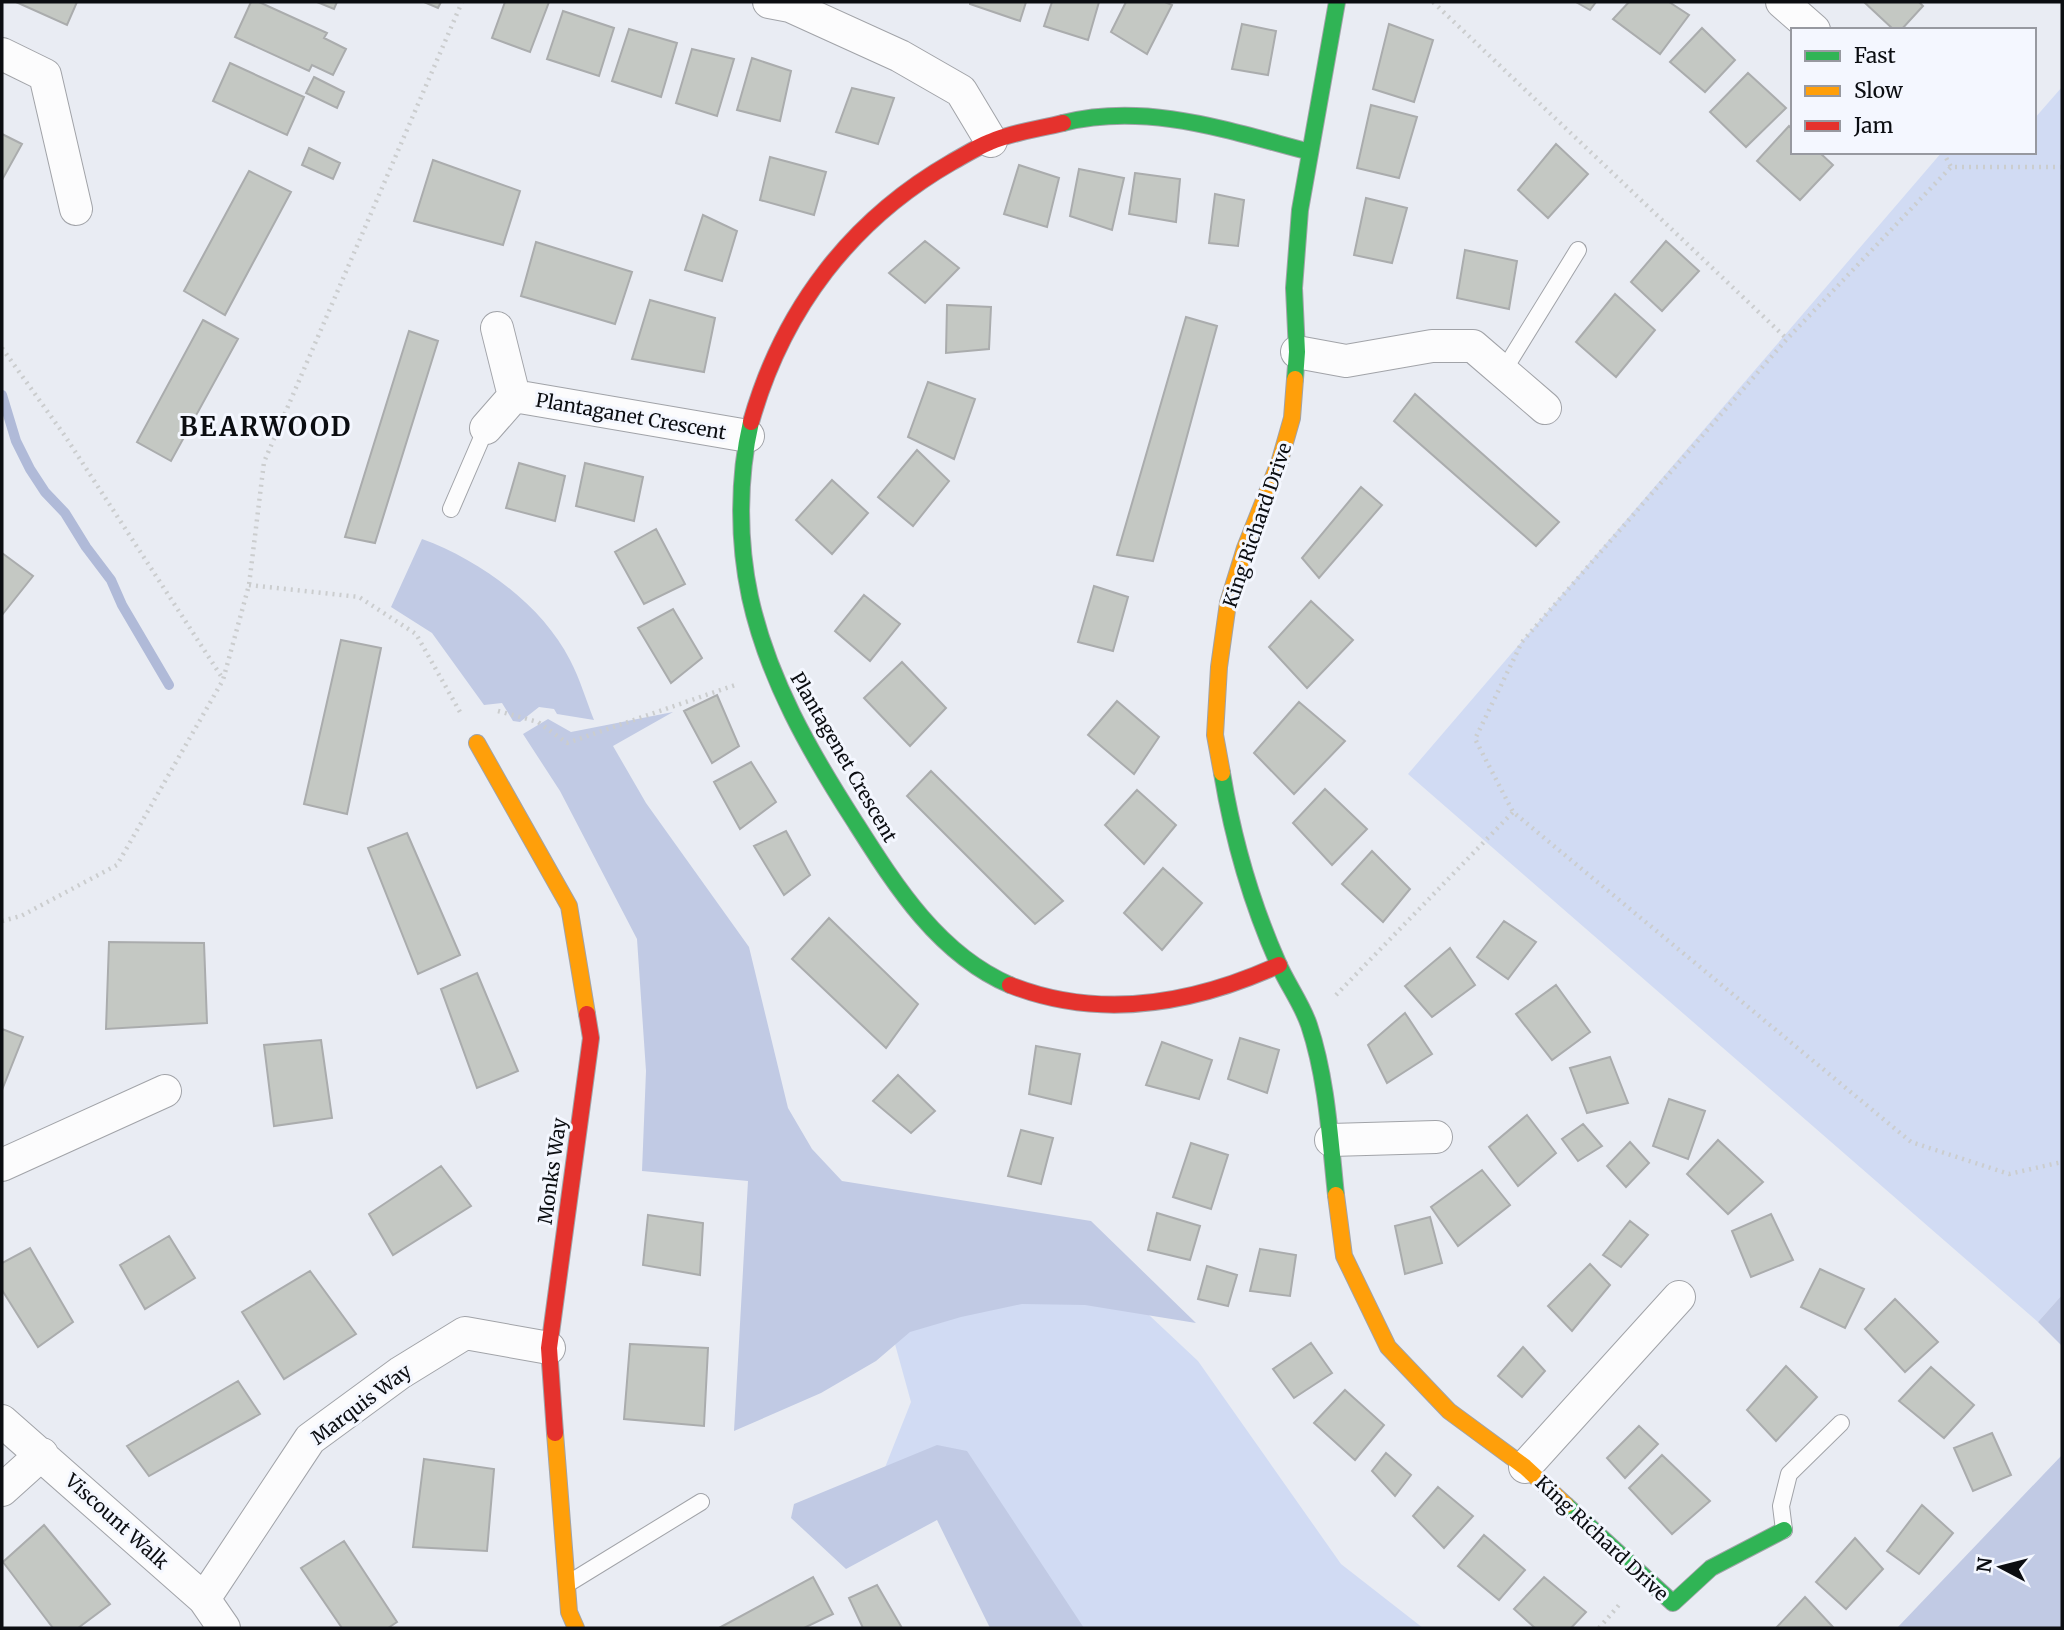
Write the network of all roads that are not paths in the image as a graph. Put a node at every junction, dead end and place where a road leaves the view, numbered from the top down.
1 (769, 2) edge
2 (1337, 2) edge
3 (1782, 2) edge
4 (1812, 28) edge
5 (2, 54) edge
6 (991, 141) junction
7 (1310, 152) junction
8 (76, 209) dead end
9 (1578, 250) dead end
10 (497, 328) dead end
11 (1297, 352) junction
12 (1504, 370) junction
13 (514, 396) junction
14 (1545, 408) dead end
15 (486, 428) joint
16 (748, 436) junction
17 (452, 509) dead end
18 (477, 743) road end
19 (1279, 965) junction
20 (165, 1091) dead end
21 (1436, 1137) dead end
22 (1331, 1140) junction
23 (2, 1165) edge
24 (1679, 1297) dead end
25 (549, 1348) junction
26 (2, 1421) edge
27 (1841, 1423) dead end
28 (42, 1454) junction
29 (1525, 1467) junction
30 (2, 1490) edge
31 (701, 1502) dead end
32 (1784, 1530) joint
33 (567, 1584) junction
34 (204, 1599) junction
35 (224, 1628) edge
36 (576, 1628) edge

1 - 6 street
2 - 7 street, King Richard Drive
3 - 4 street
5 - 8 street
6 - 7 street, Plantagenet Crescent
6 - 16 street, Plantagenet Crescent
7 - 11 street, King Richard Drive
9 - 12 lane
10 - 13 street, Plantaganet Crescent
11 - 12 street
11 - 19 street, King Richard Drive
12 - 14 street
13 - 15 street, Plantaganet Crescent
13 - 16 street, Plantaganet Crescent
15 - 17 lane
16 - 19 street, Plantagenet Crescent
18 - 25 street, Monks Way
19 - 22 street, King Richard Drive
20 - 23 street
21 - 22 street
22 - 29 street, King Richard Drive
24 - 29 street, King Richard Drive
25 - 33 street, Monks Way
25 - 34 street, Marquis Way
26 - 28 street, Viscount Walk
27 - 32 lane
28 - 30 street
28 - 34 street, Viscount Walk
29 - 32 street, King Richard Drive
31 - 33 lane
33 - 36 street, Monks Way
34 - 35 street, Viscount Walk

